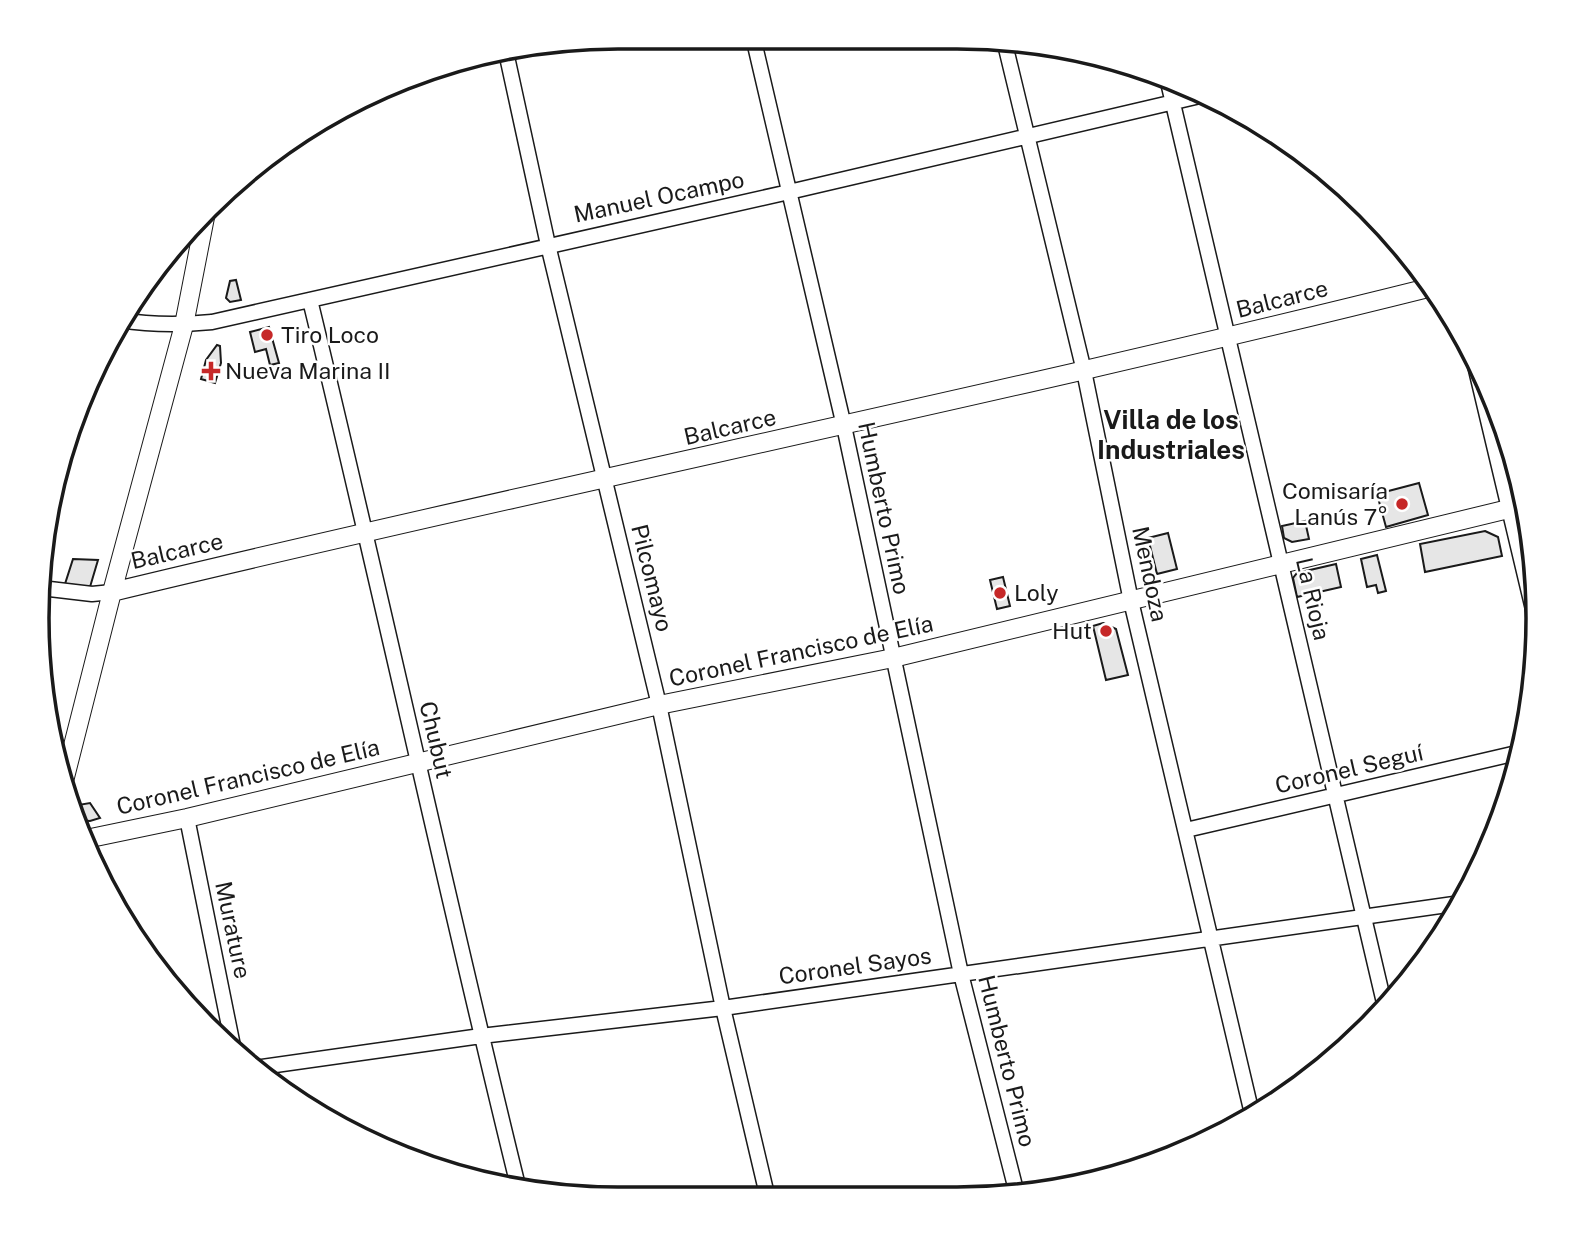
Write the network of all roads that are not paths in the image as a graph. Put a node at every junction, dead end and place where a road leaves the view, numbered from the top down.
1 (756, 49) edge
2 (1007, 51) edge
3 (508, 60) edge
4 (1170, 90) edge
5 (1189, 98) edge
6 (1173, 102) junction
7 (1027, 136) junction
8 (789, 192) junction
9 (202, 231) edge
10 (548, 244) junction
11 (1421, 290) edge
12 (310, 300) junction
13 (132, 322) edge
14 (184, 325) junction
15 (1228, 338) junction
16 (1084, 371) junction
17 (844, 426) junction
18 (1496, 435) edge
19 (1509, 478) edge
20 (605, 480) junction
21 (1515, 507) edge
22 (367, 532) junction
23 (1282, 563) junction
24 (50, 589) edge
25 (112, 592) junction
26 (1131, 601) junction
27 (893, 658) junction
28 (659, 705) junction
29 (1509, 755) edge
30 (418, 763) junction
31 (69, 767) edge
32 (1337, 796) junction
33 (187, 818) junction
34 (1186, 830) junction
35 (93, 838) edge
36 (1449, 905) edge
37 (1364, 917) junction
38 (1212, 938) junction
39 (961, 974) junction
40 (1382, 996) edge
41 (723, 1008) junction
42 (231, 1034) edge
43 (481, 1036) junction
44 (268, 1066) edge
45 (1249, 1106) edge
46 (516, 1177) edge
47 (1014, 1184) edge
48 (765, 1187) edge

1 - 8 street, Humberto Primo
2 - 7 street, Mendoza
3 - 10 street, Pilcomayo
4 - 6 street, La Rioja
5 - 6 street, Manuel Ocampo
6 - 7 street, Manuel Ocampo
6 - 15 street, La Rioja
7 - 8 street, Manuel Ocampo
7 - 16 street, Mendoza
8 - 10 street, Manuel Ocampo
8 - 17 street, Humberto Primo
9 - 14 street
10 - 12 street, Manuel Ocampo
10 - 20 street, Pilcomayo
11 - 15 street, Balcarce
12 - 14 street, Manuel Ocampo
12 - 22 street, Chubut
13 - 14 street, Manuel Ocampo
14 - 25 street
15 - 16 street, Balcarce
15 - 23 street, La Rioja
16 - 17 street, Balcarce
16 - 26 street, Mendoza
17 - 20 street, Balcarce
17 - 27 street, Humberto Primo
18 - 19 street
20 - 22 street, Balcarce
20 - 28 street, Pilcomayo
21 - 23 street, Coronel Francisco de Elía
22 - 25 street, Balcarce
22 - 30 street, Chubut
23 - 26 street, Coronel Francisco de Elía
23 - 32 street, La Rioja
24 - 25 street, Balcarce
25 - 31 street
26 - 27 street, Coronel Francisco de Elía
26 - 34 street, Mendoza
27 - 28 street, Coronel Francisco de Elía
27 - 39 street, Humberto Primo
28 - 30 street, Coronel Francisco de Elía
28 - 41 street, Pilcomayo
29 - 32 street, Coronel Seguí
30 - 33 street, Coronel Francisco de Elía
30 - 43 street, Chubut
32 - 34 street, Coronel Seguí
32 - 37 street, La Rioja
33 - 35 street, Coronel Francisco de Elía
33 - 42 street, Murature
34 - 38 street, Mendoza
36 - 37 street, Coronel Sayos
37 - 38 street, Coronel Sayos
37 - 40 street, La Rioja
38 - 39 street, Coronel Sayos
38 - 45 street, Mendoza
39 - 41 street, Coronel Sayos
39 - 47 street, Humberto Primo
41 - 43 street, Coronel Sayos
41 - 48 street, Pilcomayo
43 - 44 street, Coronel Sayos
43 - 46 street, Chubut

